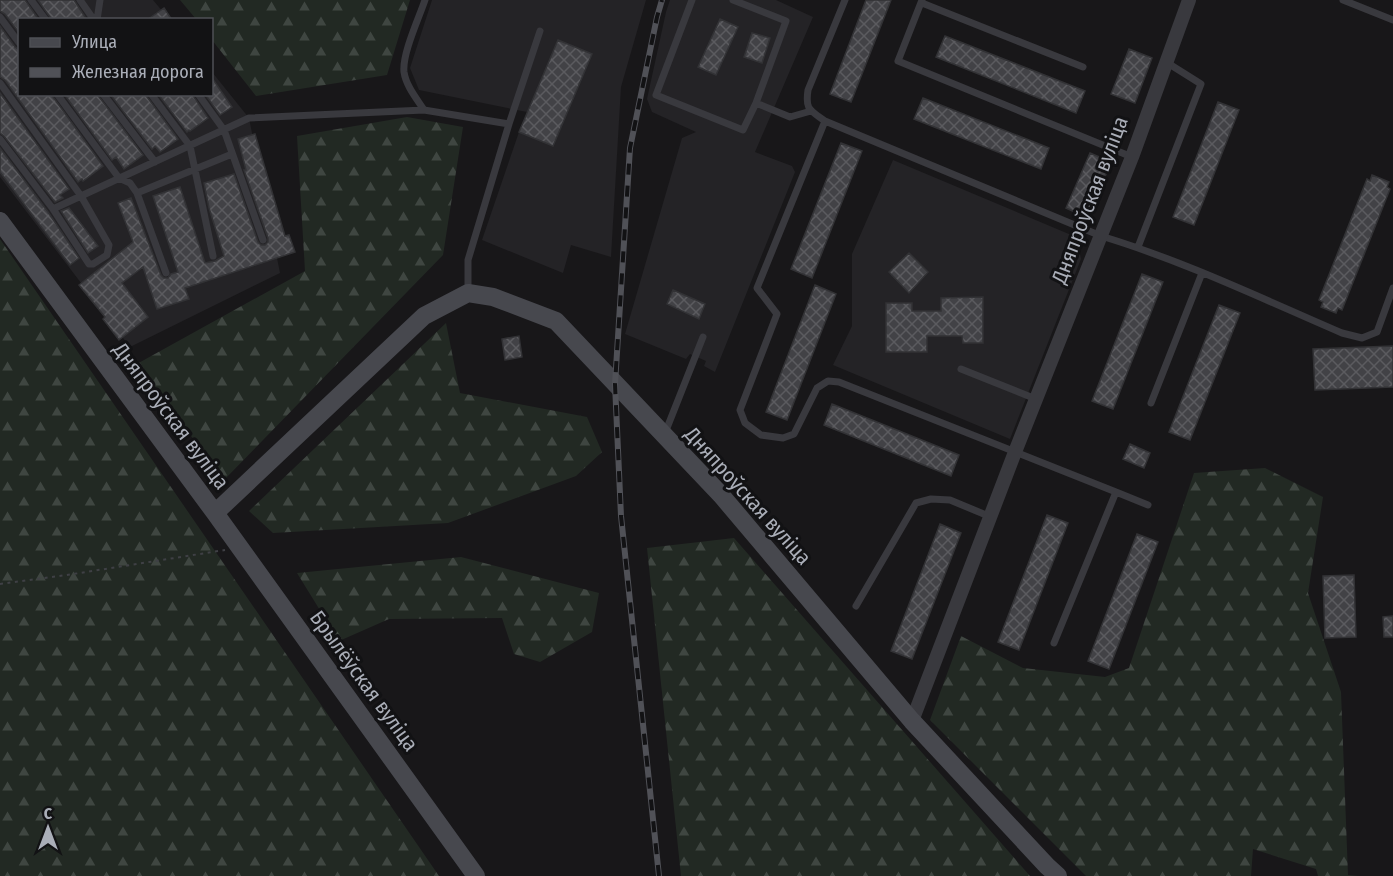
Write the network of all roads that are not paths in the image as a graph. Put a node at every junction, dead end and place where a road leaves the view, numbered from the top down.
1 (32, 0) edge
2 (80, 0) edge
3 (100, 0) edge
4 (425, 0) edge
5 (692, 0) edge
6 (733, 0) edge
7 (845, 0) edge
8 (1189, 0) edge
9 (1343, 0) edge
10 (922, 2) edge
11 (0, 17) edge
12 (45, 18) edge
13 (94, 18) edge
14 (96, 18) edge
15 (1393, 20) edge
16 (540, 31) dead end
17 (18, 41) edge
18 (1166, 62) junction
19 (1083, 68) dead end
20 (0, 82) edge
21 (58, 96) edge
22 (106, 96) edge
23 (152, 96) edge
24 (199, 96) edge
25 (756, 103) junction
26 (424, 110) junction
27 (812, 111) junction
28 (825, 121) junction
29 (509, 124) junction
30 (224, 130) junction
31 (0, 139) edge
32 (190, 146) junction
33 (232, 154) junction
34 (1132, 157) junction
35 (155, 162) junction
36 (195, 169) junction
37 (119, 178) junction
38 (137, 192) junction
39 (81, 196) junction
40 (53, 209) junction
41 (0, 221) edge
42 (1101, 236) junction
43 (263, 240) dead end
44 (1137, 247) junction
45 (213, 256) dead end
46 (166, 273) dead end
47 (1202, 273) junction
48 (1393, 288) edge
49 (468, 293) junction
50 (703, 337) dead end
51 (961, 369) dead end
52 (1035, 399) junction
53 (1151, 403) dead end
54 (664, 435) junction
55 (1015, 452) junction
56 (1116, 492) junction
57 (1148, 505) dead end
58 (215, 513) junction
59 (991, 516) junction
60 (856, 606) dead end
61 (1054, 643) dead end
62 (912, 721) junction
63 (476, 876) edge
64 (1058, 876) edge

1 - 12 lane
2 - 13 lane
3 - 14 lane
4 - 26 lane
5 - 25 lane
6 - 25 lane
7 - 27 lane
8 - 18 street, Дняпроўская вуліца
9 - 15 lane
10 - 19 lane
10 - 34 lane
11 - 17 lane
16 - 29 lane
18 - 34 street, Дняпроўская вуліца
18 - 44 lane
20 - 39 lane
21 - 37 lane
22 - 35 lane
23 - 32 lane
24 - 30 lane
25 - 27 lane
26 - 29 lane
26 - 30 lane
27 - 28 lane
28 - 42 lane
28 - 55 lane
29 - 49 lane
30 - 32 lane
30 - 33 lane
31 - 40 lane
32 - 35 lane
32 - 36 lane
33 - 36 lane
33 - 43 lane
34 - 42 street, Дняпроўская вуліца
35 - 37 lane
36 - 38 lane
36 - 45 lane
37 - 38 lane
37 - 39 lane
38 - 46 lane
39 - 40 lane
39 - 40 lane
41 - 58 street, Дняпроўская вуліца
42 - 44 lane
42 - 52 street, Дняпроўская вуліца
44 - 47 lane
47 - 48 lane
47 - 53 lane
49 - 54 street, Дняпроўская вуліца
49 - 58 street, Дняпроўская вуліца
50 - 54 lane
51 - 52 lane
52 - 55 street, Дняпроўская вуліца
54 - 62 street, Дняпроўская вуліца
55 - 56 lane
55 - 59 street, Дняпроўская вуліца
56 - 57 lane
56 - 61 lane
58 - 63 street, Брылёўская вуліца
59 - 60 lane
59 - 62 street, Дняпроўская вуліца
62 - 64 street

